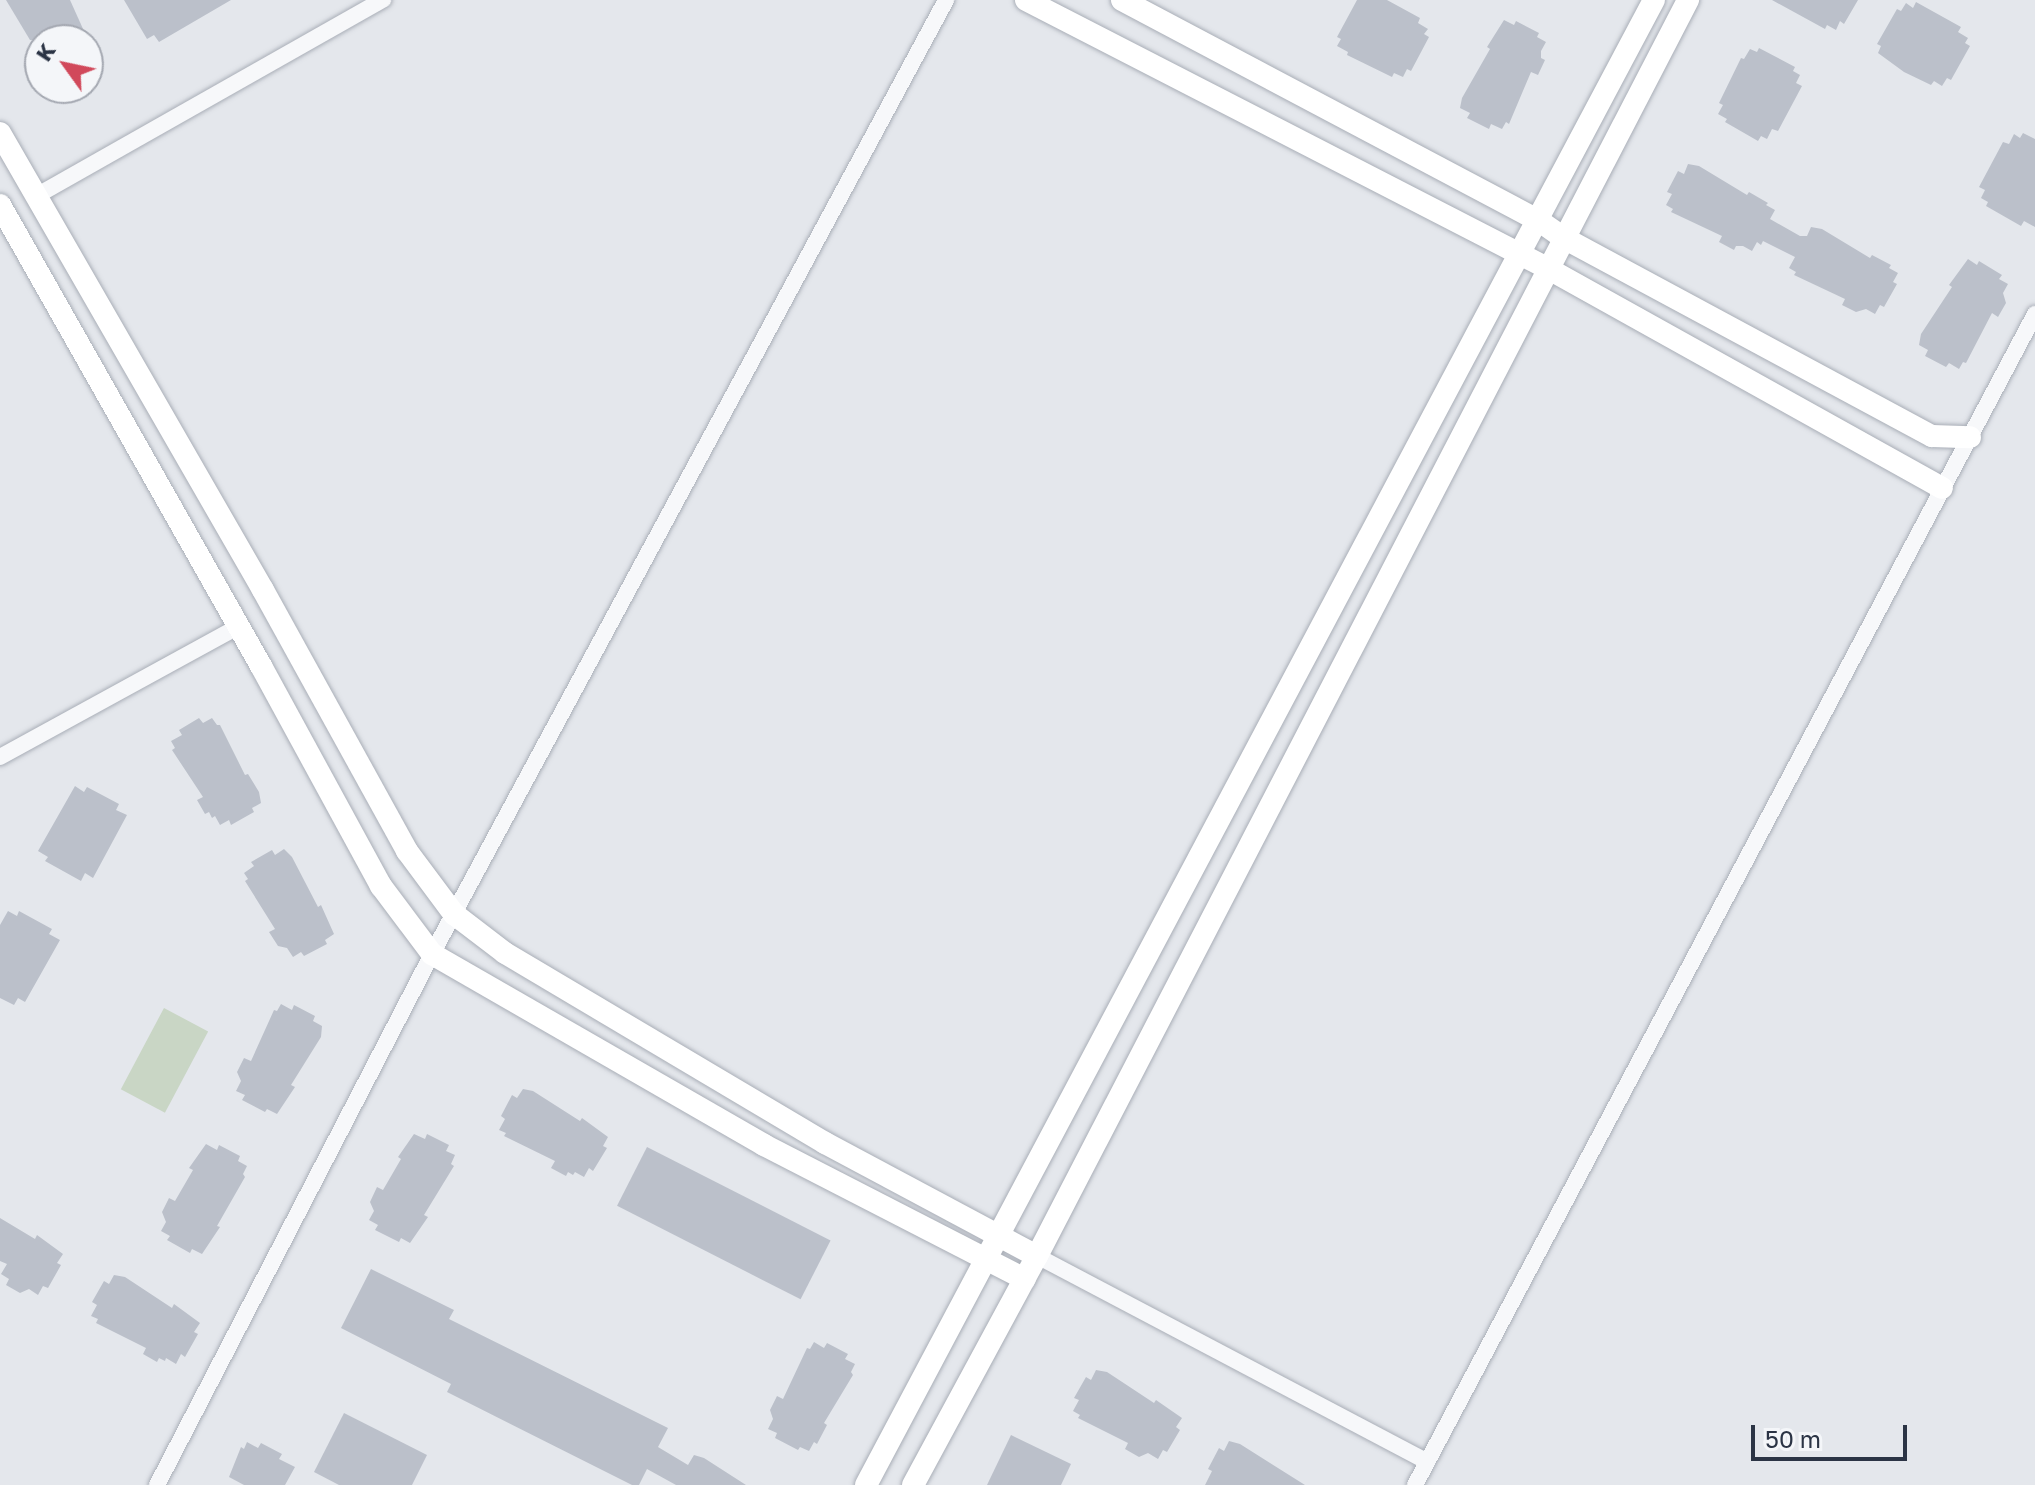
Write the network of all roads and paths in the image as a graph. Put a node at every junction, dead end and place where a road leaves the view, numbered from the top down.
1 (383, 0) edge
2 (946, 0) edge
3 (1026, 0) edge
4 (1122, 0) edge
5 (1654, 0) edge
6 (1688, 0) edge
7 (0, 133) edge
8 (36, 196) junction
9 (0, 205) edge
10 (1538, 220) junction
11 (1562, 237) junction
12 (1520, 256) junction
13 (1547, 268) junction
14 (2035, 314) edge
15 (1970, 437) junction
16 (1942, 488) junction
17 (239, 626) junction
18 (0, 757) edge
19 (454, 914) junction
20 (432, 954) junction
21 (1001, 1235) junction
22 (1037, 1256) junction
23 (987, 1262) junction
24 (1025, 1279) junction
25 (1427, 1462) junction
26 (157, 1485) edge
27 (866, 1485) edge
28 (913, 1485) edge
29 (1415, 1485) edge

1 - 8 street
2 - 19 street
3 - 12 main road
4 - 10 main road
5 - 10 main road
6 - 11 main road
7 - 8 main road
8 - 19 main road
9 - 17 main road
10 - 11 main road
10 - 12 main road
11 - 13 main road
11 - 15 main road
12 - 13 main road
12 - 21 main road
13 - 16 main road
13 - 22 main road
14 - 15 street
15 - 16 street
16 - 25 street
17 - 18 street
17 - 20 main road
19 - 20 street
19 - 21 main road
20 - 23 main road
20 - 26 street
21 - 22 main road
21 - 23 main road
22 - 24 main road
22 - 25 street
23 - 24 main road
23 - 27 main road
24 - 28 main road
25 - 29 street

